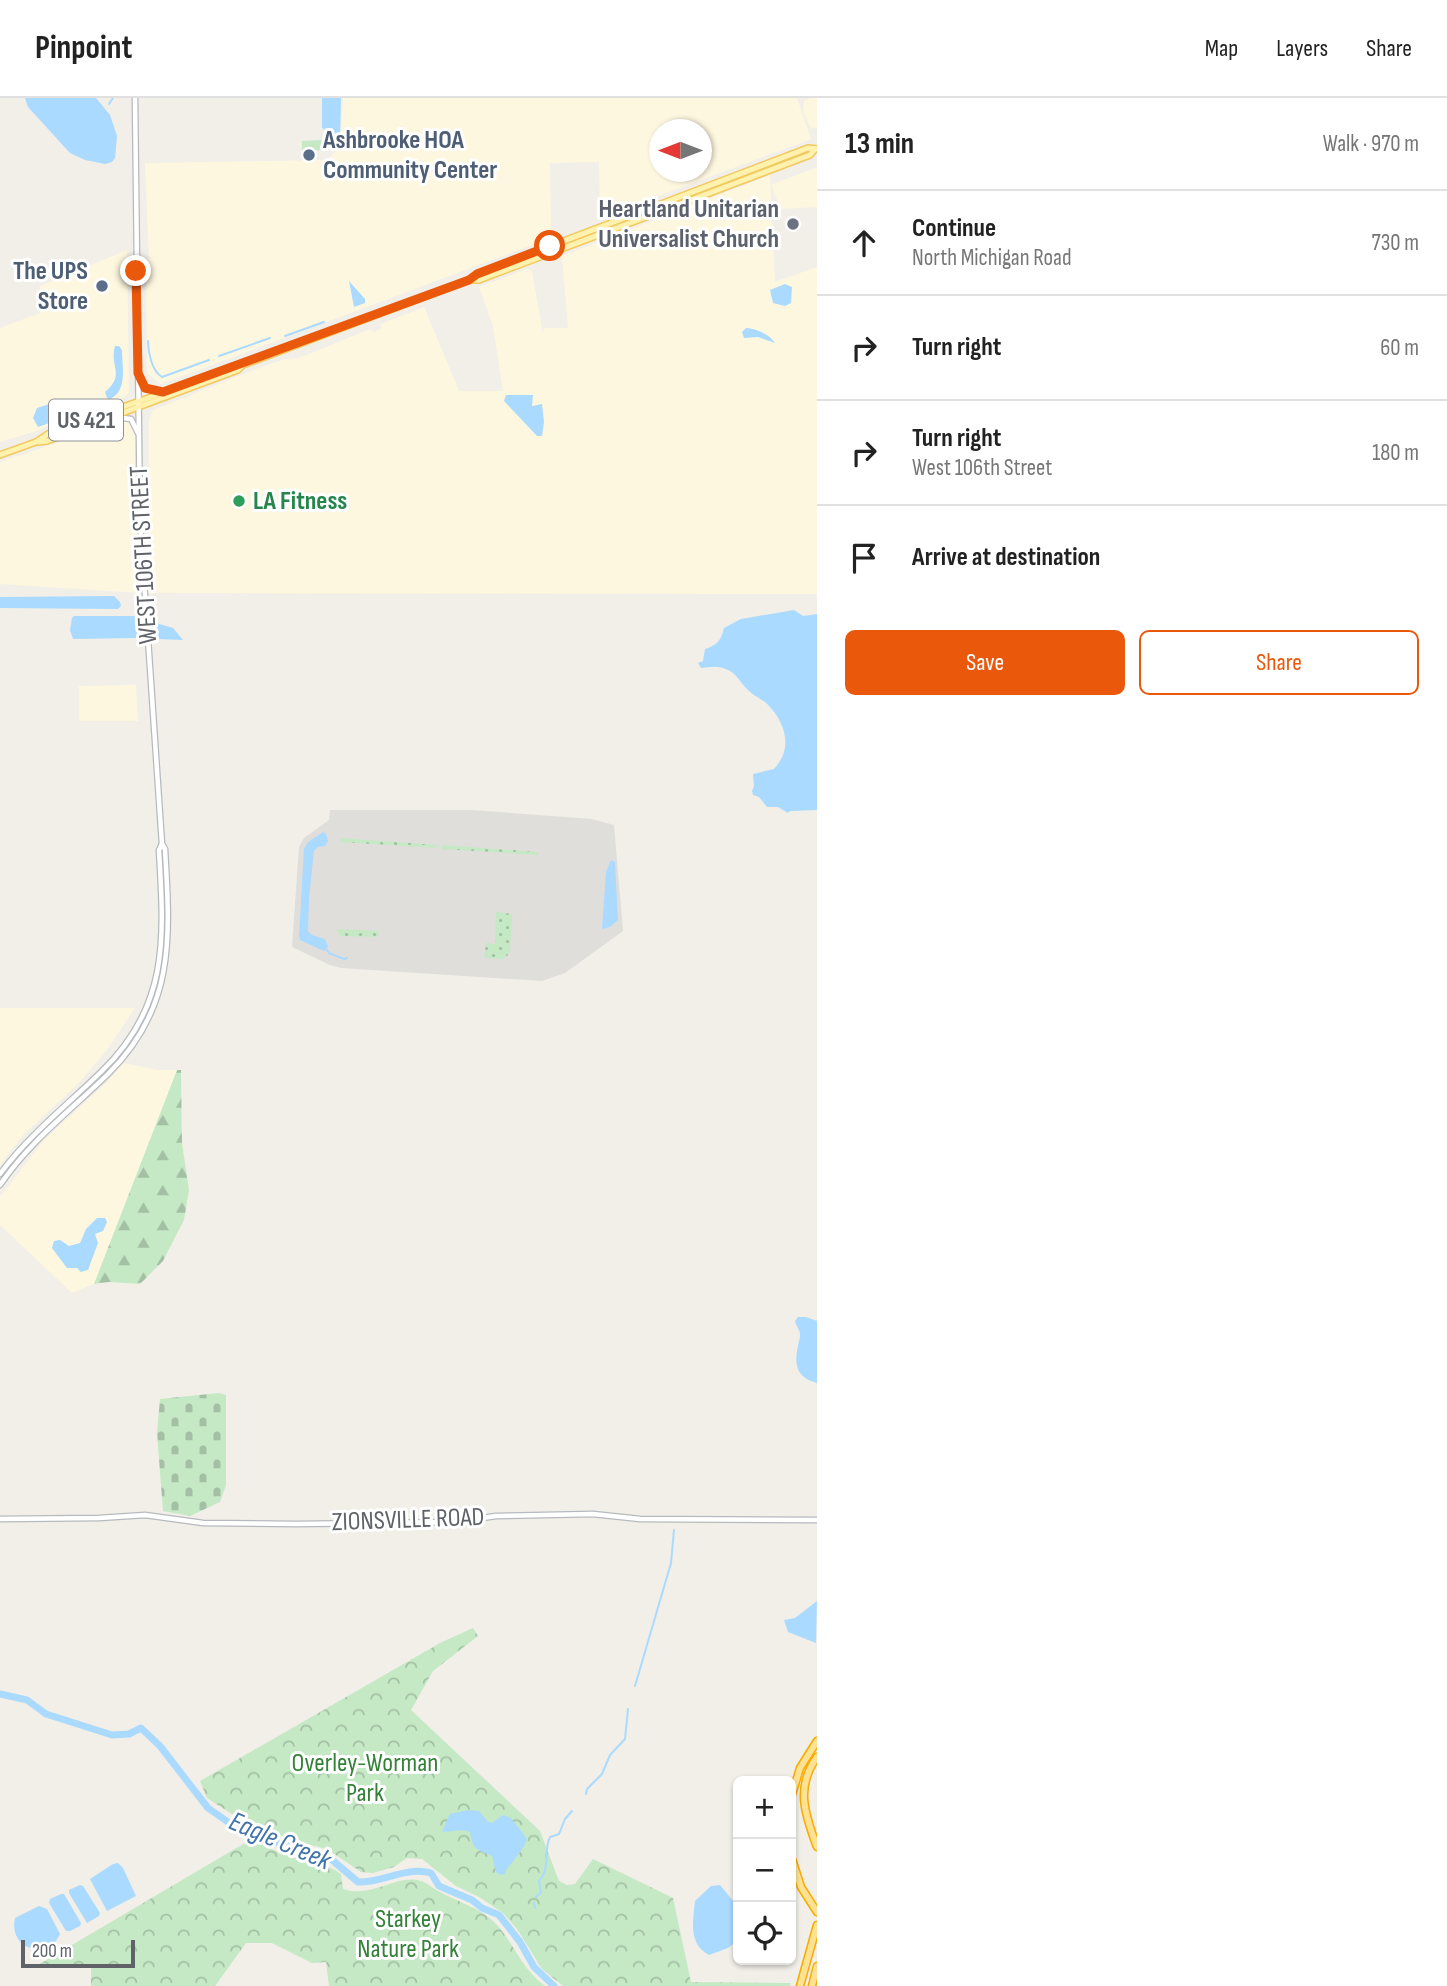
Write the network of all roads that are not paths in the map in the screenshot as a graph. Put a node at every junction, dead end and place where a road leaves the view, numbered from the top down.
1 (135, 98) edge
2 (816, 149) edge
3 (243, 365) junction
4 (138, 373) junction
5 (163, 392) junction
6 (138, 404) junction
7 (113, 416) junction
8 (138, 435) junction
9 (36, 442) junction
10 (0, 455) edge
11 (162, 844) junction
12 (0, 1174) edge
13 (0, 1185) edge
14 (0, 1519) edge
15 (817, 1520) edge
16 (817, 1741) edge
17 (817, 1757) edge
18 (796, 1781) edge
19 (817, 1847) edge
20 (796, 1872) edge
21 (817, 1912) edge
22 (817, 1919) edge
23 (817, 1925) edge
24 (814, 1936) junction
25 (817, 1966) edge
26 (800, 1986) edge
27 (812, 1986) edge

1 - 4 street, WEST 106TH STREET
2 - 3 main road, US 421
3 - 5 main road, US 421
3 - 6 main road, US 421
4 - 5 street
4 - 6 street, WEST 106TH STREET
5 - 6 main road, US 421
6 - 7 main road, US 421
6 - 8 street, WEST 106TH STREET
6 - 9 main road, US 421
7 - 8 street
7 - 9 main road, US 421
8 - 11 street, WEST 106TH STREET
9 - 10 main road, US 421
11 - 12 street, WEST 106TH STREET
11 - 13 street, WEST 106TH STREET
14 - 15 street, ZIONSVILLE ROAD
16 - 18 highway
17 - 19 highway
20 - 21 highway
22 - 24 highway
23 - 24 highway
24 - 26 highway
25 - 27 highway

